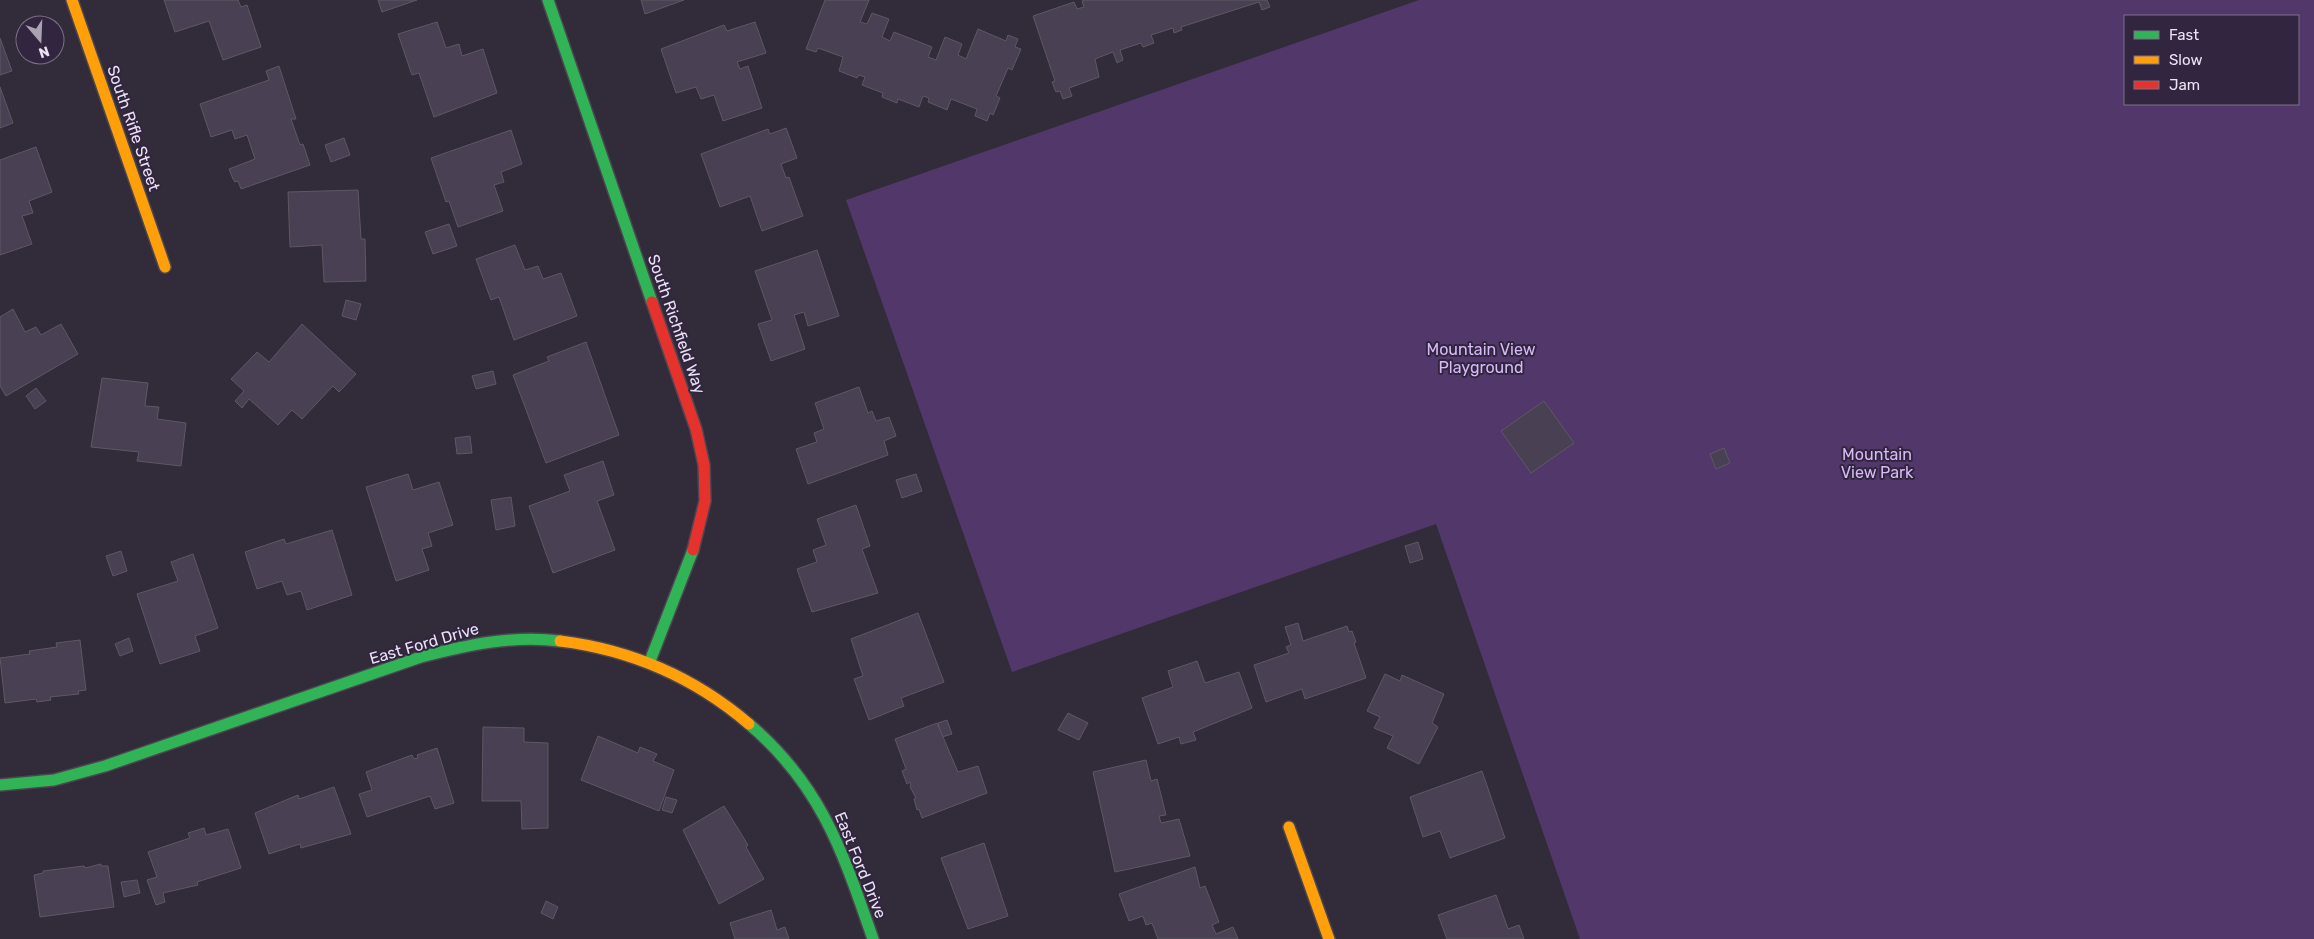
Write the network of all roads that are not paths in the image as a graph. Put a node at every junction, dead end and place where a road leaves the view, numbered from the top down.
1 (72, 0) edge
2 (548, 0) edge
3 (165, 267) dead end
4 (650, 661) junction
5 (0, 785) edge
6 (1289, 827) dead end
7 (873, 939) edge
8 (1330, 939) edge

1 - 3 street, South Rifle Street
2 - 4 street, South Richfield Way
4 - 5 street, East Ford Drive
4 - 7 street, East Ford Drive
6 - 8 street

